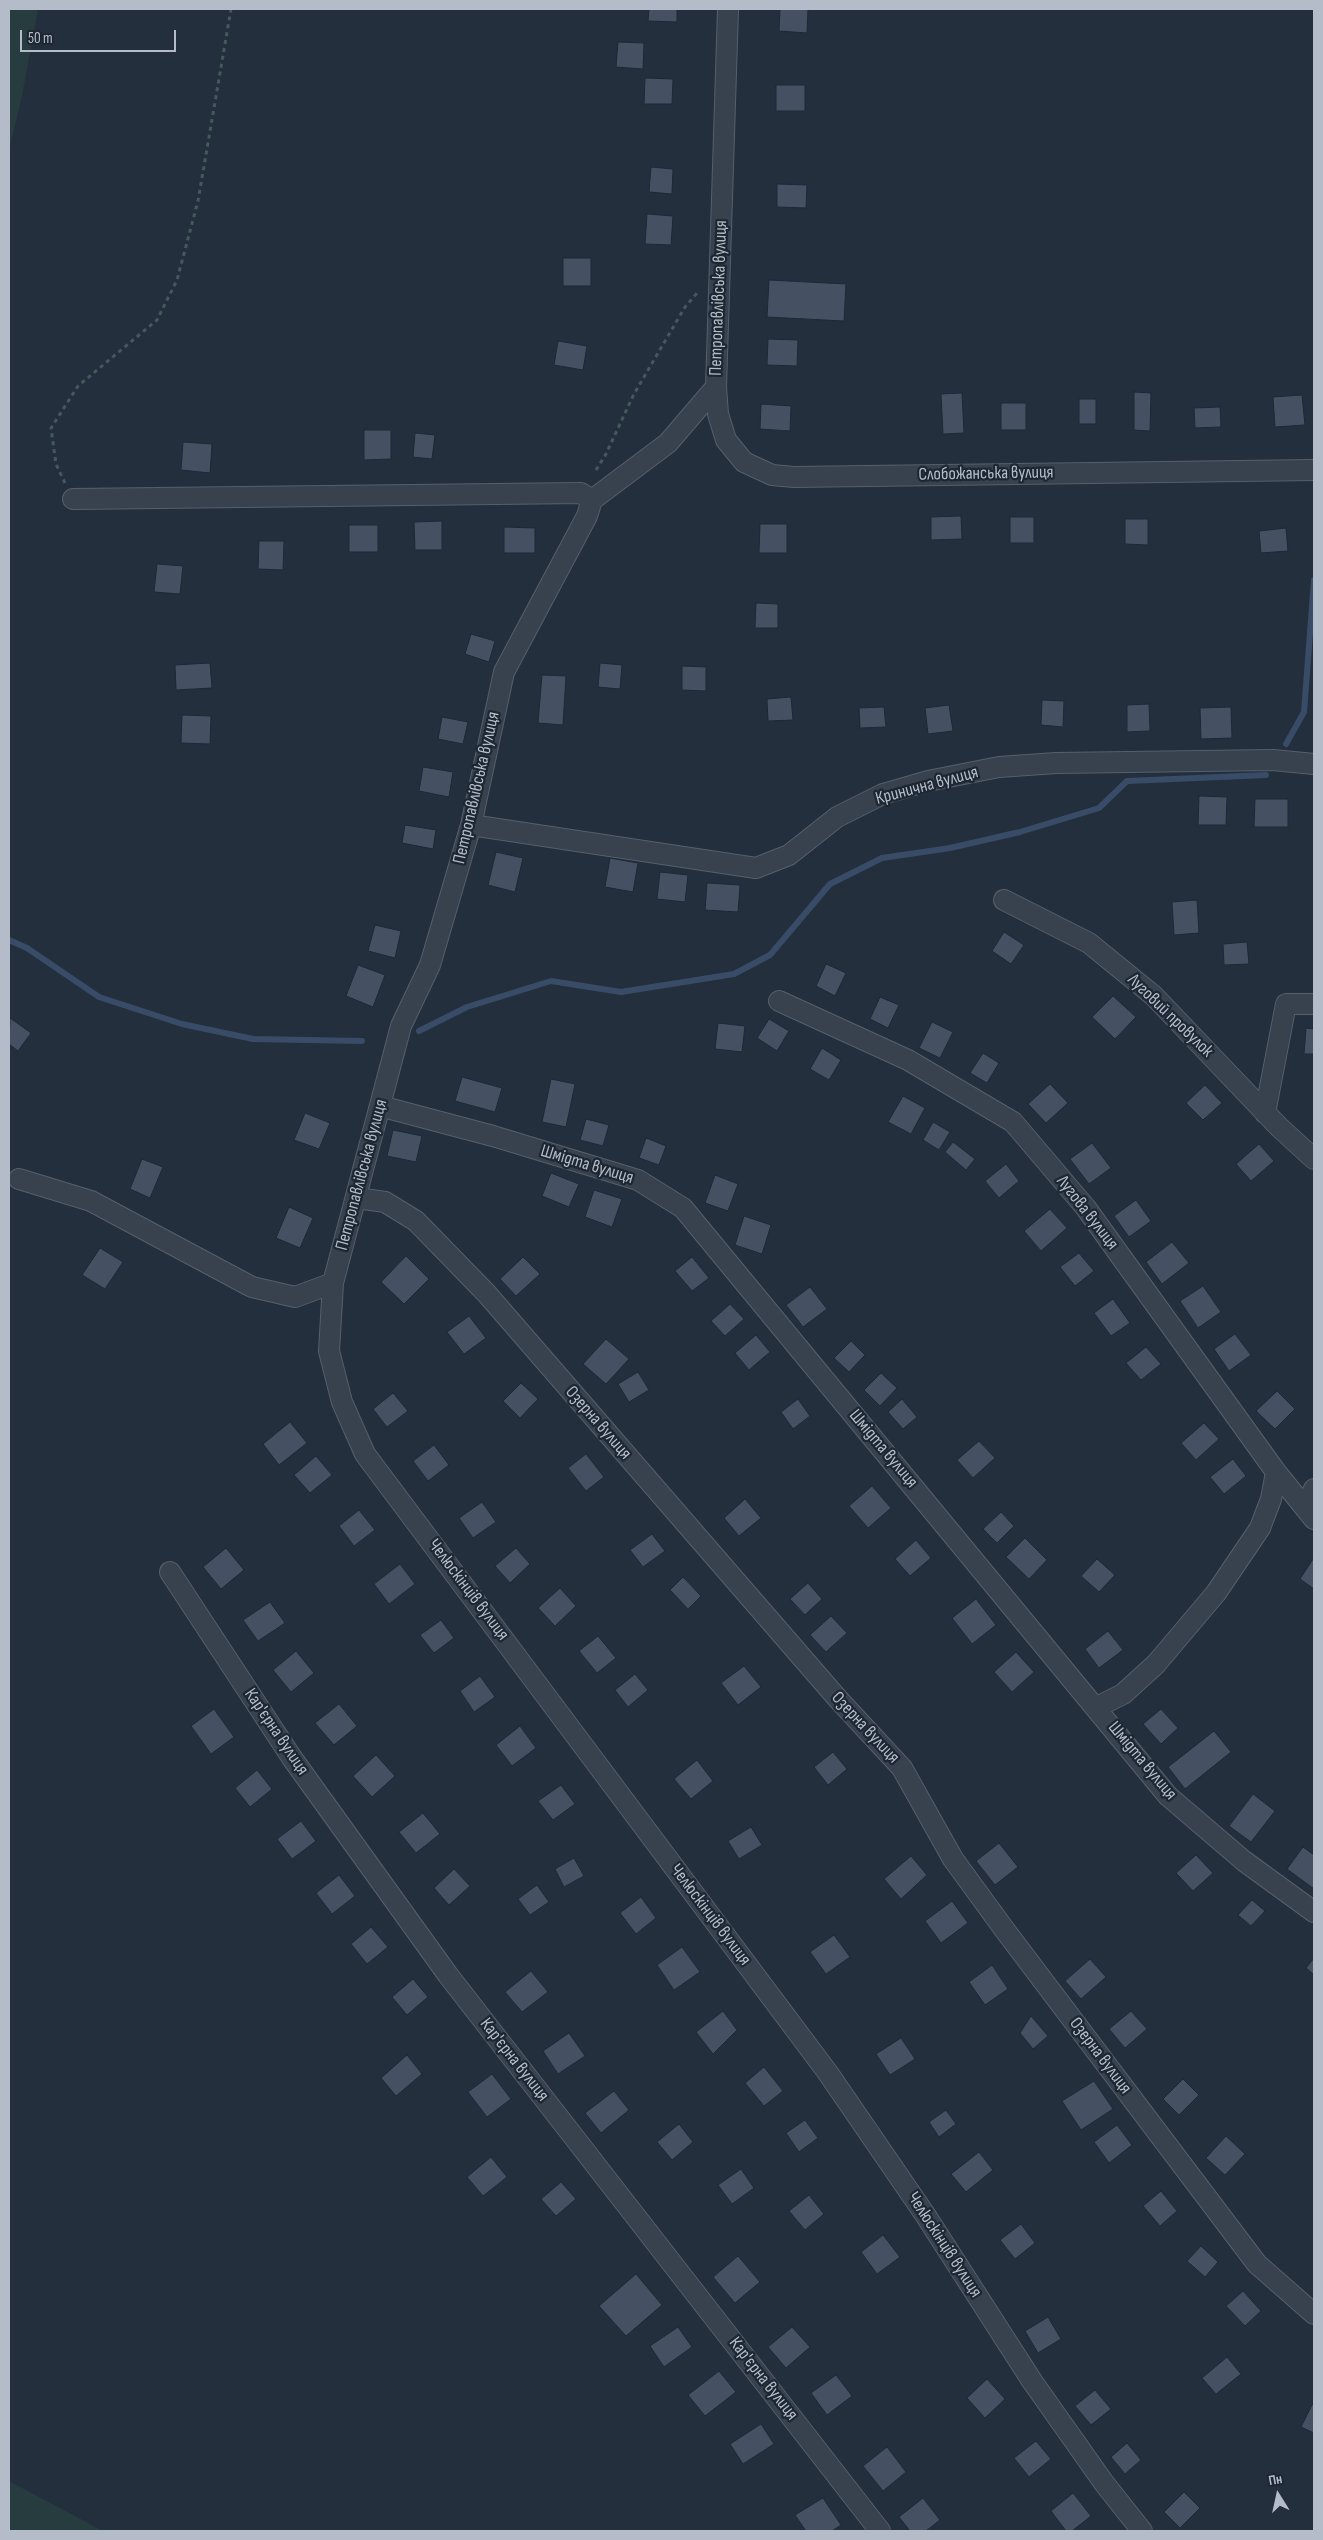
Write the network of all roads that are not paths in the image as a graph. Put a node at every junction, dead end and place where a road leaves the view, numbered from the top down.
1 (728, 9) edge
2 (716, 387) junction
3 (1314, 470) edge
4 (586, 496) junction
5 (73, 499) road end
6 (1314, 764) edge
7 (471, 825) junction
8 (1004, 900) dead end
9 (779, 1001) dead end
10 (1314, 1004) edge
11 (380, 1106) junction
12 (1265, 1113) junction
13 (1314, 1159) edge
14 (19, 1179) dead end
15 (357, 1198) junction
16 (333, 1283) junction
17 (1276, 1472) junction
18 (1314, 1488) edge
19 (1309, 1514) edge
20 (170, 1572) dead end
21 (1097, 1707) junction
22 (1314, 1912) edge
23 (1314, 2314) edge
24 (880, 2531) edge
25 (1142, 2531) edge

1 - 2 street, Петропавлівська вулиця
2 - 3 street, Слобожанська вулиця
2 - 4 street, Петропавлівська вулиця
4 - 5 street
4 - 7 street, Петропавлівська вулиця
6 - 7 street, Кринична вулиця
7 - 11 street, Петропавлівська вулиця
8 - 12 street, Луговий провулок
9 - 17 street, Лугова вулиця
10 - 12 street
11 - 15 street, Петропавлівська вулиця
11 - 21 street, Шмідта вулиця
12 - 13 street, Луговий провулок
14 - 16 street
15 - 16 street, Петропавлівська вулиця
15 - 23 street, Озерна вулиця
16 - 25 street, Челюскінців вулиця
17 - 19 street, Лугова вулиця
17 - 21 street
18 - 19 street
20 - 24 street, Кар'єрна вулиця
21 - 22 street, Шмідта вулиця

